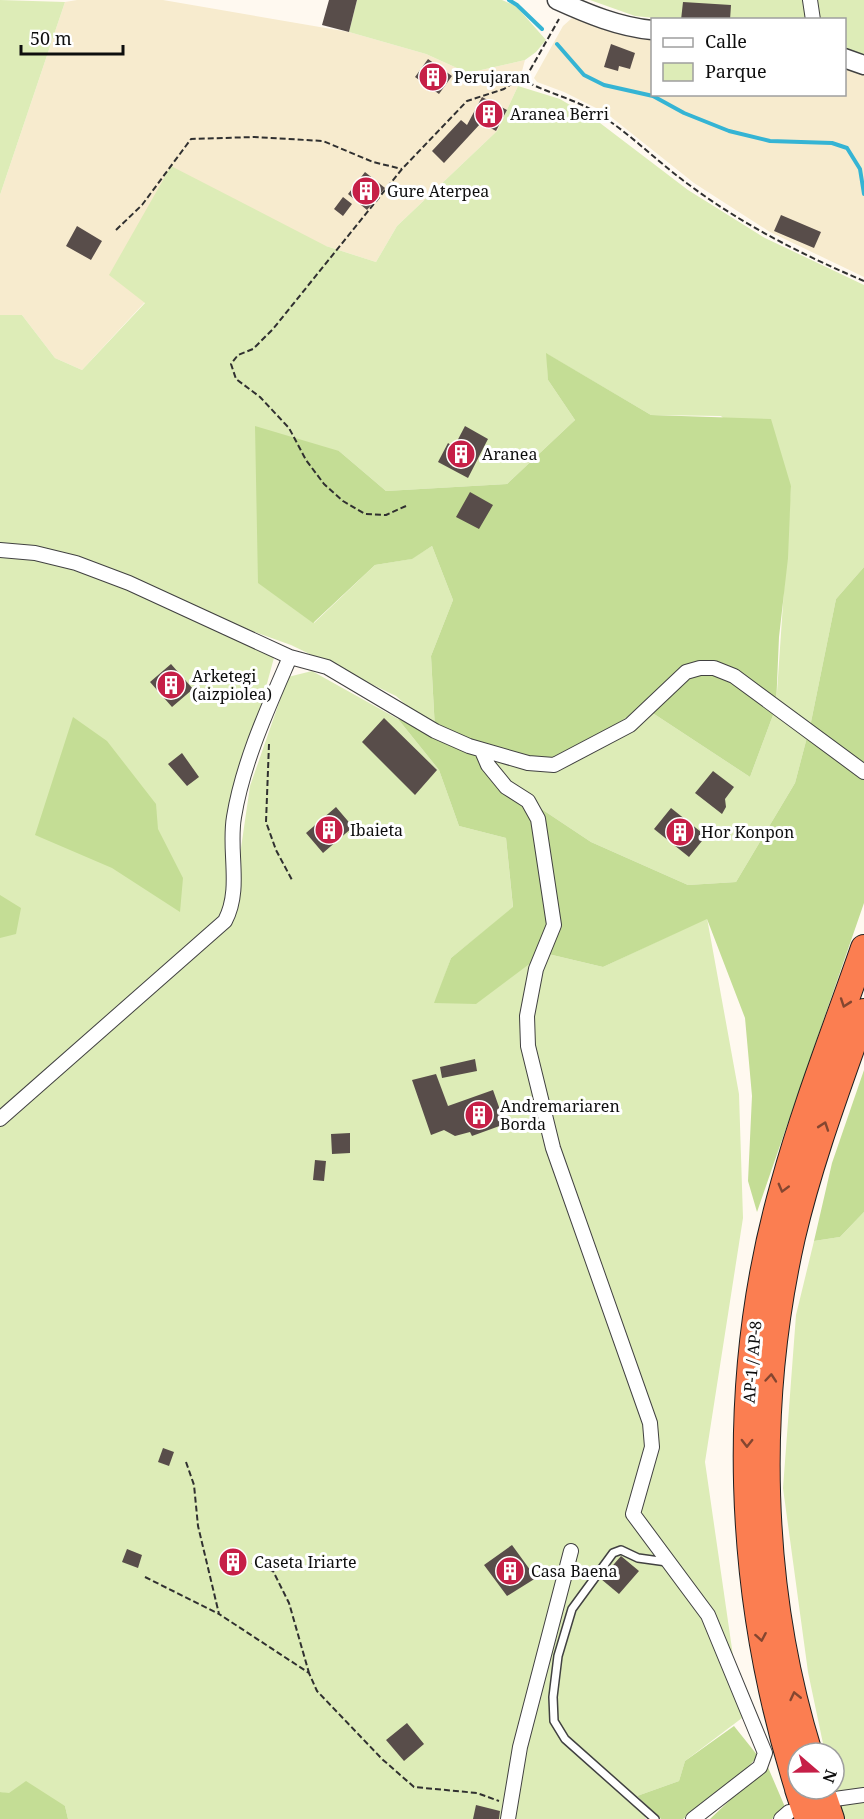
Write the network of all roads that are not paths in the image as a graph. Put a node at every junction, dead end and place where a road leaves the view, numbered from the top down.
1 (810, 0) edge
2 (565, 3) edge
3 (813, 18) edge
4 (651, 30) edge
5 (846, 59) edge
6 (864, 65) edge
7 (0, 550) edge
8 (290, 657) junction
9 (482, 751) junction
10 (864, 772) edge
11 (864, 948) edge
12 (864, 1012) edge
13 (0, 1119) edge
14 (571, 1551) dead end
15 (671, 1563) junction
16 (806, 1741) edge
17 (864, 1795) edge
18 (829, 1802) edge
19 (795, 1805) edge
20 (509, 1812) edge
21 (655, 1819) edge
22 (693, 1819) edge

1 - 3 street
2 - 4 street
5 - 6 street
7 - 8 street
8 - 9 street
8 - 13 street
9 - 10 street
9 - 15 street
11 -> 19 highway, AP-1 / AP-8
16 -> 12 highway, AP-1 / AP-8
14 - 20 street
15 - 21 lane
15 - 22 street
17 - 18 street

